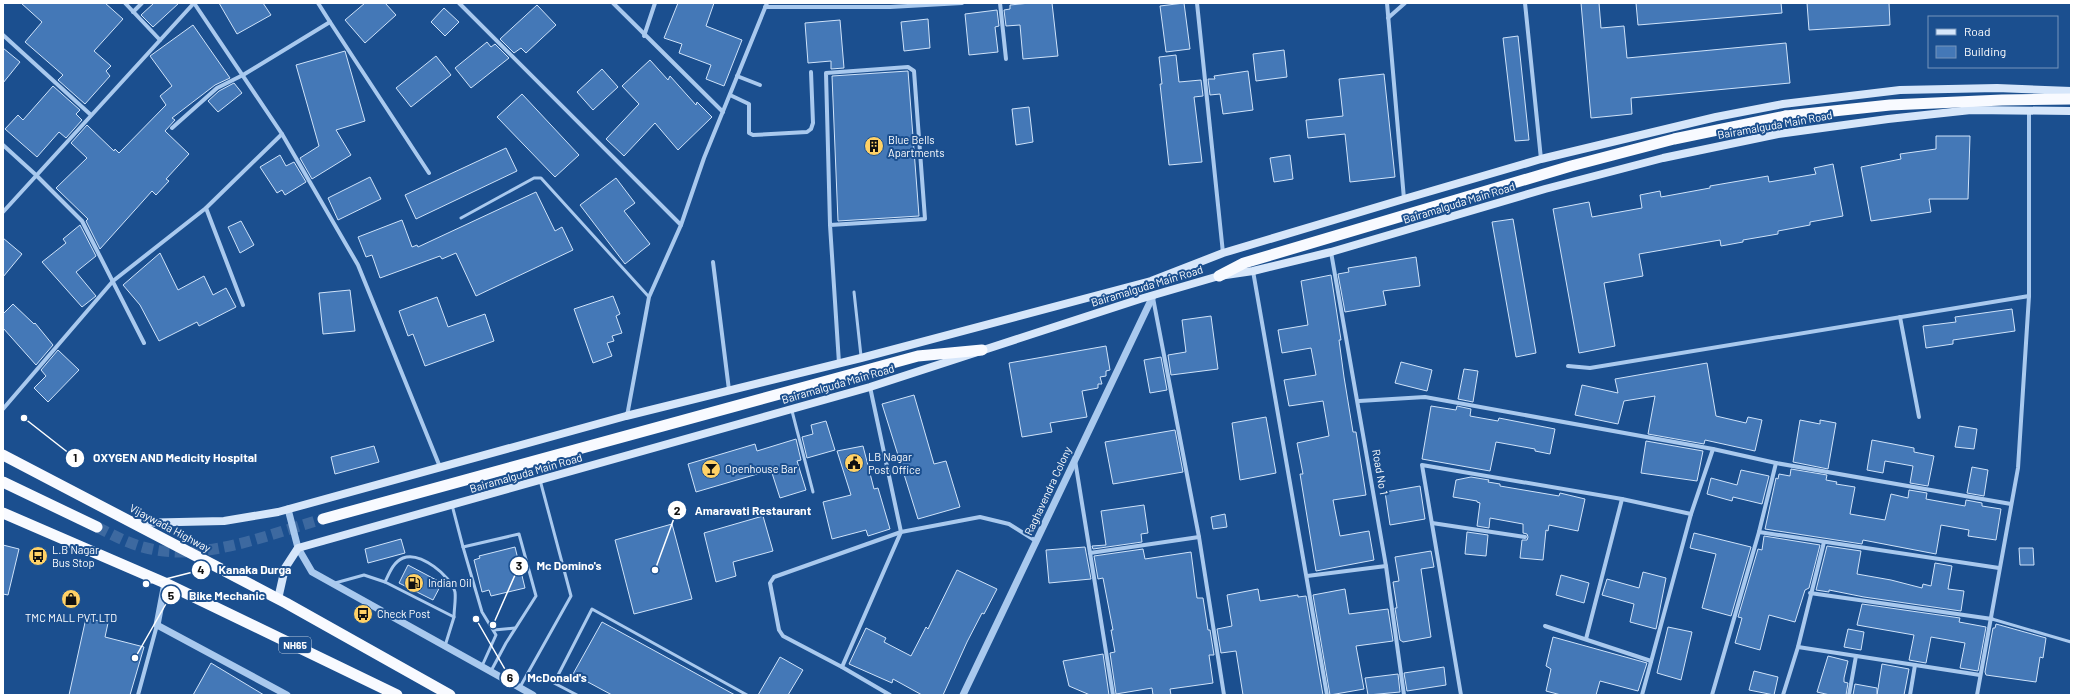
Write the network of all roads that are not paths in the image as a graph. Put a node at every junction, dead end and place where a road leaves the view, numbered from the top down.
1 (125, 3) edge
2 (142, 3) edge
3 (194, 3) edge
4 (318, 3) edge
5 (460, 3) edge
6 (613, 3) edge
7 (655, 3) edge
8 (962, 3) edge
9 (1000, 3) edge
10 (1197, 3) edge
11 (1387, 3) edge
12 (1405, 3) edge
13 (1525, 3) edge
14 (766, 5) edge
15 (890, 5) edge
16 (133, 12) junction
17 (1388, 18) junction
18 (330, 22) junction
19 (3, 35) edge
20 (644, 36) junction
21 (160, 40) junction
22 (1006, 59) dead end
23 (811, 72) dead end
24 (243, 75) junction
25 (737, 76) junction
26 (760, 85) dead end
27 (1985, 88) junction
28 (2071, 91) edge
29 (730, 95) junction
30 (2071, 99) edge
31 (1986, 110) junction
32 (2029, 110) junction
33 (2071, 111) edge
34 (723, 112) junction
35 (91, 115) junction
36 (172, 128) dead end
37 (282, 134) junction
38 (3, 145) edge
39 (1541, 159) junction
40 (429, 173) dead end
41 (36, 175) junction
42 (1404, 199) junction
43 (206, 208) junction
44 (3, 212) edge
45 (461, 218) dead end
46 (681, 225) junction
47 (830, 225) junction
48 (1331, 252) junction
49 (1223, 253) junction
50 (713, 262) dead end
51 (1253, 271) junction
52 (1219, 276) junction
53 (113, 281) junction
54 (854, 292) dead end
55 (1153, 296) junction
56 (2028, 296) junction
57 (649, 297) junction
58 (244, 305) dead end
59 (1900, 317) junction
60 (144, 343) dead end
61 (982, 350) junction
62 (861, 358) junction
63 (839, 363) junction
64 (1568, 366) dead end
65 (870, 387) junction
66 (729, 390) junction
67 (1359, 401) junction
68 (3, 409) edge
69 (791, 409) junction
70 (626, 416) junction
71 (1919, 416) dead end
72 (1713, 449) junction
73 (3, 456) edge
74 (1075, 458) junction
75 (1776, 463) junction
76 (440, 467) junction
77 (540, 480) junction
78 (3, 482) edge
79 (813, 492) dead end
80 (1622, 498) junction
81 (2011, 504) junction
82 (452, 505) junction
83 (288, 509) junction
84 (3, 514) edge
85 (1691, 514) junction
86 (323, 519) tunnel mouth
87 (131, 523) junction
88 (1432, 523) junction
89 (97, 527) tunnel mouth
90 (901, 532) junction
91 (1758, 532) junction
92 (1199, 537) junction
93 (1525, 537) dead end
94 (1036, 541) junction
95 (1824, 542) junction
96 (463, 547) junction
97 (298, 548) junction
98 (1090, 553) junction
99 (1386, 566) junction
100 (1999, 568) junction
101 (1307, 576) junction
102 (385, 582) junction
103 (165, 583) junction
104 (334, 584) junction
105 (1810, 593) junction
106 (278, 599) junction
107 (454, 617) junction
108 (1992, 619) junction
109 (157, 625) junction
110 (1544, 626) dead end
111 (515, 628) junction
112 (494, 630) junction
113 (1586, 639) junction
114 (2071, 642) edge
115 (446, 646) junction
116 (1798, 647) junction
117 (1856, 656) junction
118 (1651, 661) junction
119 (1915, 665) junction
120 (482, 666) junction
121 (842, 667) junction
122 (491, 671) junction
123 (1980, 675) junction
124 (520, 688) junction
125 (138, 695) edge
126 (287, 695) edge
127 (397, 695) edge
128 (450, 695) edge
129 (533, 695) edge
130 (577, 695) edge
131 (747, 695) edge
132 (890, 695) edge
133 (963, 695) edge
134 (1114, 695) edge
135 (1224, 695) edge
136 (1327, 695) edge
137 (1404, 695) edge
138 (1461, 695) edge
139 (1642, 695) edge
140 (1712, 695) edge
141 (1783, 695) edge
142 (1849, 695) edge
143 (1910, 695) edge
144 (1977, 695) edge

1 - 16 street
2 - 16 street
3 - 21 street
3 - 24 street
4 - 18 street
5 - 46 street
6 - 20 street
7 - 20 street
8 - 15 street
9 - 22 street
10 - 49 street
11 - 17 street
12 - 17 street
13 - 39 street
14 - 15 street
14 - 25 street
16 - 21 street
17 - 42 street
18 - 24 street
18 - 40 street
19 - 35 street
20 - 34 street
21 - 35 street
23 - 29 street
24 - 36 street
24 - 37 street
25 - 26 street
25 - 29 street
27 - 28 main road
27 - 31 main road
27 - 39 main road
29 - 34 street
30 - 52 highway, bridge
31 - 32 main road, Bairamalguda Main Road
31 - 48 main road, Bairamalguda Main Road
32 - 33 main road, Bairamalguda Main Road
32 - 56 street
34 - 46 street
35 - 41 street
37 - 43 street
37 - 76 street
38 - 41 street
39 - 42 main road
41 - 44 street
41 - 53 street
42 - 49 main road
43 - 53 street
43 - 58 street
45 - 57 lane
46 - 57 street
47 - 47 street
47 - 63 street
48 - 51 main road, Bairamalguda Main Road
48 - 67 street, Road No 1
49 - 62 main road
50 - 66 street
51 - 52 main road, Bairamalguda Main Road
51 - 101 street
52 - 55 main road, Bairamalguda Main Road
53 - 60 street
53 - 68 street
54 - 62 lane
55 - 61 main road, Bairamalguda Main Road
55 - 74 street, Raghavendra Colony
55 - 92 street
56 - 59 street
56 - 81 street
57 - 70 street
59 - 64 street
59 - 71 street
61 - 65 main road, Bairamalguda Main Road
61 - 86 highway
62 - 63 main road
63 - 66 main road
65 - 69 main road, Bairamalguda Main Road
65 - 90 street
66 - 70 main road
67 - 72 street
67 - 99 street, Road No 1
69 - 77 main road, Bairamalguda Main Road
69 - 79 lane
70 - 76 main road
72 - 75 street
72 - 85 street
73 - 87 highway, Vijaywada Highway
74 - 94 street, Raghavendra Colony
74 - 98 street
75 - 81 street
75 - 91 street
76 - 83 main road
77 - 82 main road, Bairamalguda Main Road
77 - 124 lane
78 - 89 highway
80 - 85 street
80 - 88 street
80 - 113 street
81 - 100 street
82 - 96 lane
82 - 97 main road, Bairamalguda Main Road
83 - 87 main road
83 - 97 street
84 - 103 highway, NH65
85 - 118 street
87 - 106 highway, Vijaywada Highway
88 - 93 street
88 - 138 street
90 - 94 street
90 - 121 street
90 - 121 street
91 - 95 street
91 - 140 street
92 - 98 street
92 - 135 street
94 - 133 street, Raghavendra Colony
95 - 100 street
95 - 105 street
96 - 111 lane
96 - 112 lane
97 - 104 street
97 - 106 main road
98 - 134 street
99 - 101 street
99 - 137 street, Road No 1
100 - 108 street
101 - 136 street
102 - 104 lane
102 - 107 lane
102 - 107 lane
103 - 109 street
103 - 127 highway, NH65
104 - 115 street
105 - 108 street
105 - 116 street
106 - 128 highway, Vijaywada Highway
107 - 115 lane
108 - 114 lane
108 - 123 street
109 - 125 street
109 - 126 street
110 - 113 street
111 - 112 lane
111 - 122 lane
112 - 120 lane
113 - 118 street
115 - 120 street
116 - 117 street
116 - 141 street
117 - 119 street
117 - 142 street
118 - 139 street
119 - 123 street
119 - 143 street
120 - 122 street
121 - 132 street
122 - 124 street
123 - 144 street
124 - 129 street
130 - 131 lane

